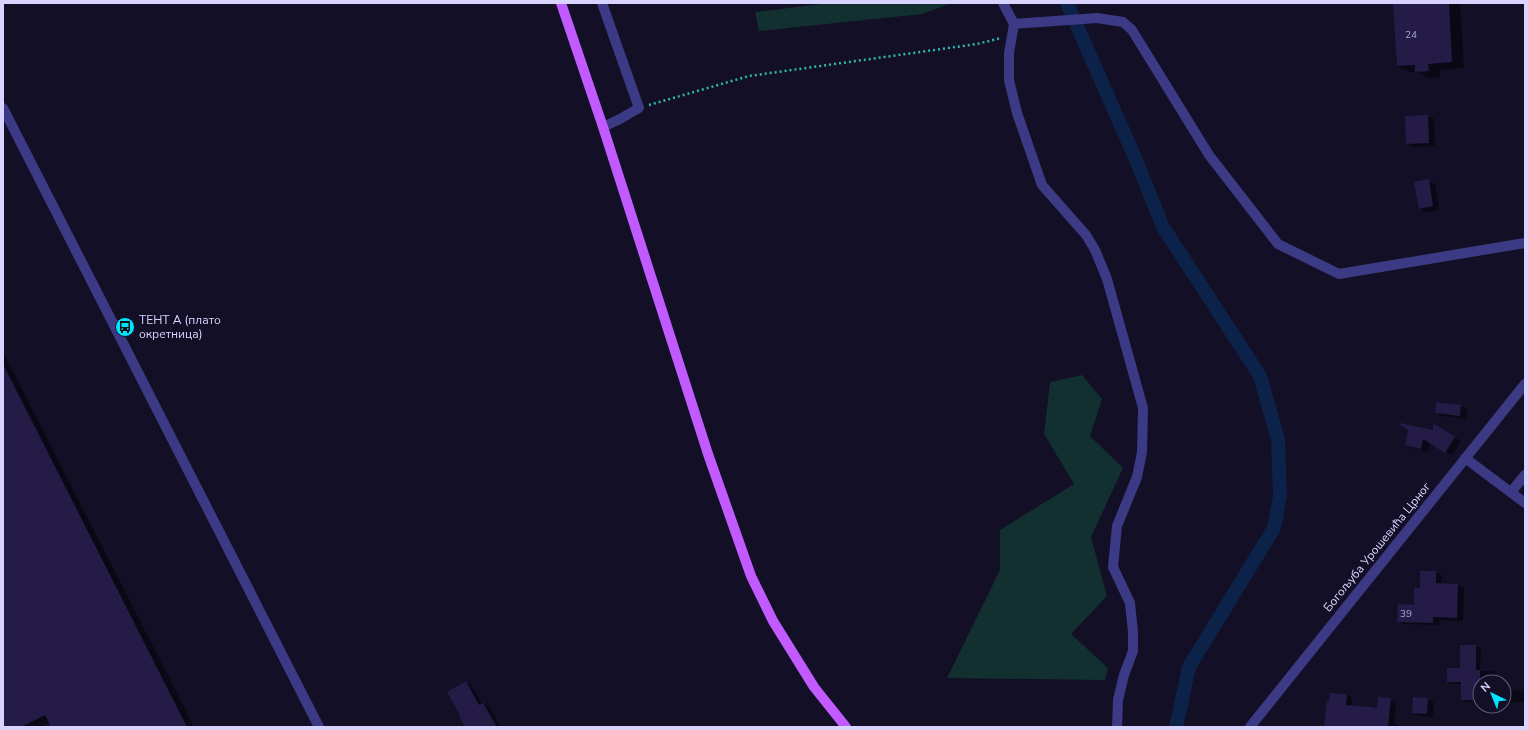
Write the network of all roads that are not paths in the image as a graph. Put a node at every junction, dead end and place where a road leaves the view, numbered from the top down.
1 (560, 3) edge
2 (602, 3) edge
3 (1003, 3) edge
4 (1014, 24) junction
5 (3, 108) edge
6 (603, 127) junction
7 (1525, 243) edge
8 (1525, 384) edge
9 (1465, 458) junction
10 (1525, 475) edge
11 (1511, 492) junction
12 (1525, 503) edge
13 (319, 727) edge
14 (846, 727) edge
15 (1117, 727) edge
16 (1250, 727) edge

1 - 6 main road
2 - 6 street
3 - 4 street
4 - 7 street
4 - 15 street
5 - 13 street
6 - 14 main road
8 - 9 street, Богољуба Урошевића Црног
9 - 11 street
9 - 16 street, Богољуба Урошевића Црног
10 - 11 street
11 - 12 street

